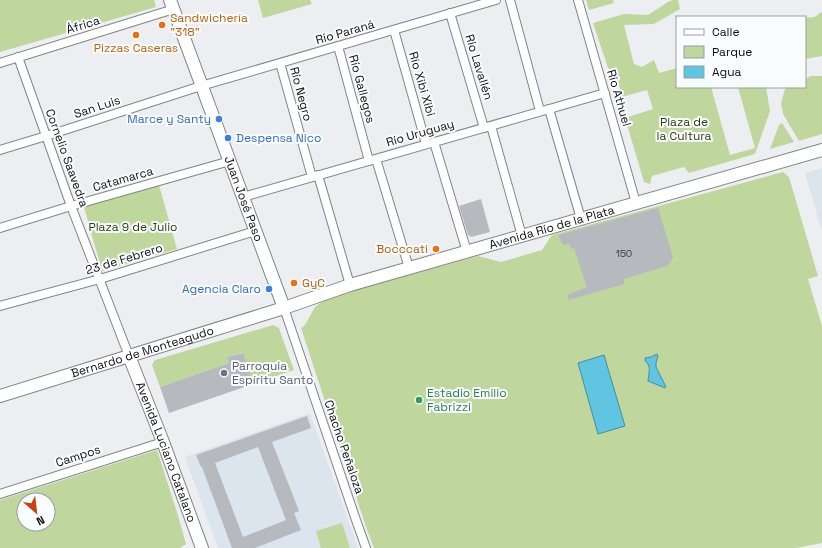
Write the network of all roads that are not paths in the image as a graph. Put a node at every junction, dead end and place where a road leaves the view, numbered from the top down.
1 (496, 0) edge
2 (510, 0) edge
3 (578, 0) edge
4 (172, 4) edge
5 (450, 13) junction
6 (394, 30) junction
7 (338, 46) junction
8 (18, 57) junction
9 (0, 63) edge
10 (280, 63) junction
11 (202, 86) junction
12 (605, 93) junction
13 (549, 109) junction
14 (540, 111) junction
15 (488, 126) junction
16 (46, 136) junction
17 (430, 143) junction
18 (0, 150) edge
19 (822, 150) edge
20 (373, 160) junction
21 (230, 161) junction
22 (315, 176) junction
23 (243, 197) junction
24 (636, 203) junction
25 (71, 206) junction
26 (581, 219) junction
27 (0, 228) edge
28 (255, 231) junction
29 (522, 236) junction
30 (466, 252) junction
31 (409, 268) junction
32 (100, 279) junction
33 (350, 285) junction
34 (0, 306) edge
35 (284, 308) junction
36 (129, 356) junction
37 (0, 396) edge
38 (163, 442) junction
39 (0, 494) edge
40 (202, 548) edge
41 (366, 548) edge

1 - 5 street, Río Paraná
2 - 14 street
3 - 12 street, Río Athuel
4 - 8 street, África
4 - 11 main road, Juan José Paso
5 - 6 street, Río Paraná
5 - 15 street, Río Lavallén
6 - 7 street, Río Paraná
6 - 17 street, Río Xibi Xibi
7 - 10 street, Río Paraná
7 - 20 street, Río Gallegos
8 - 9 street, África
8 - 16 street, Cornelio Saavedra
10 - 11 street, Río Paraná
10 - 22 street, Río Negro
11 - 16 street, San Luis
11 - 21 main road, Juan José Paso
12 - 13 street, Río Uruguay
12 - 24 street, Río Athuel
13 - 14 street, Río Uruguay
13 - 26 street
14 - 15 street, Río Uruguay
15 - 17 street, Río Uruguay
15 - 29 street, Río Lavallén
16 - 18 street, San Luis
16 - 25 street, Cornelio Saavedra
17 - 20 street, Río Uruguay
17 - 30 street, Río Xibi Xibi
19 - 24 main road, Avenida Río de la Plata
20 - 22 street, Río Uruguay
20 - 31 street, Río Gallegos
21 - 23 main road, Juan José Paso
21 - 25 street, Catamarca
22 - 23 street, Río Uruguay
22 - 33 street, Río Negro
23 - 28 main road, Juan José Paso
24 - 26 main road, Avenida Río de la Plata
25 - 27 street, Catamarca
25 - 32 street, Cornelio Saavedra
26 - 29 main road, Avenida Río de la Plata
28 - 32 street, 23 de Febrero
28 - 35 main road, Juan José Paso
29 - 30 main road, Avenida Río de la Plata
30 - 31 main road, Avenida Río de la Plata
31 - 33 main road, Avenida Río de la Plata
32 - 34 street, 23 de Febrero
32 - 36 street, Cornelio Saavedra
33 - 35 main road, Avenida Río de la Plata
35 - 36 main road, Bernardo de Monteagudo
35 - 41 street, Chacho Peñaloza
36 - 37 main road, Bernardo de Monteagudo
36 - 38 main road, Avenida Luciano Catalano
38 - 39 street, Campos
38 - 40 main road, Avenida Luciano Catalano

